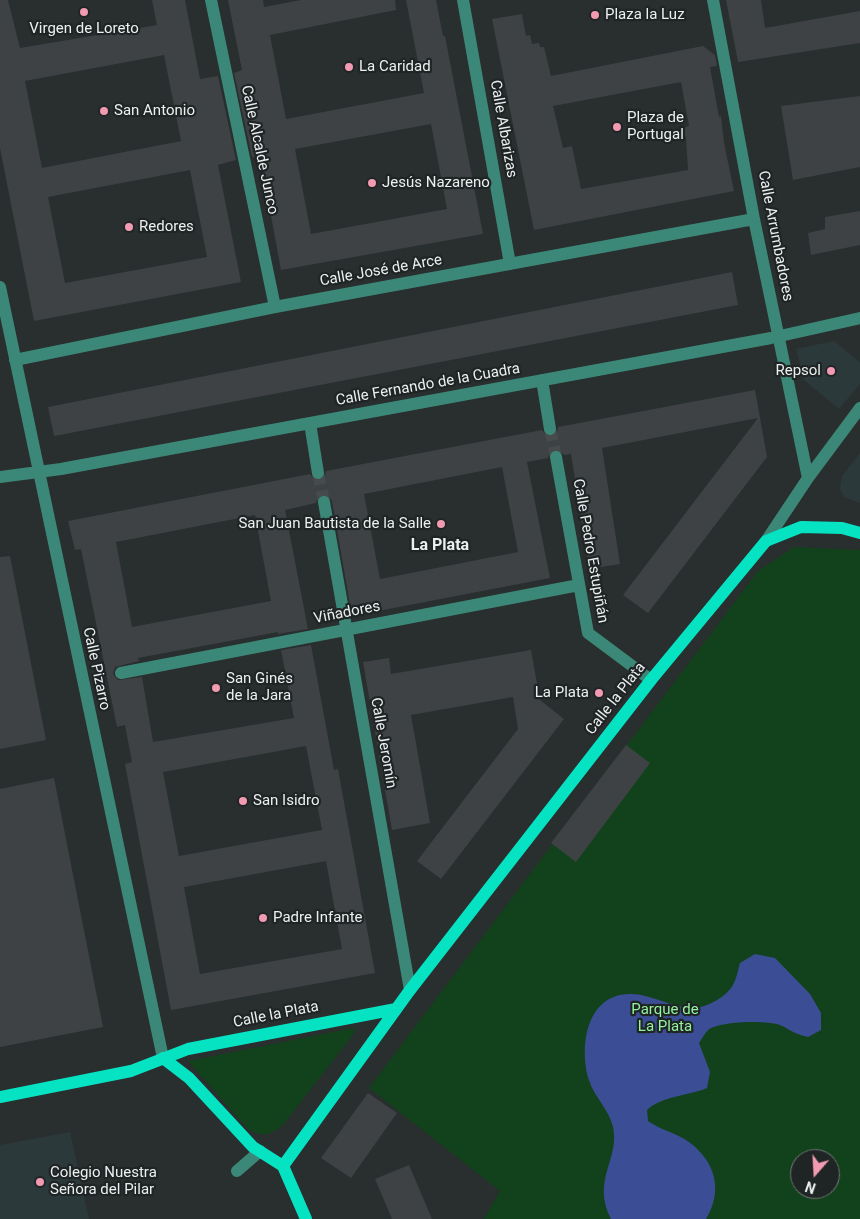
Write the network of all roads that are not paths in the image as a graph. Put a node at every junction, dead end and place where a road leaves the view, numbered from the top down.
1 (211, 0) edge
2 (463, 0) edge
3 (713, 0) edge
4 (754, 219) junction
5 (510, 264) junction
6 (0, 288) edge
7 (275, 307) junction
8 (860, 318) edge
9 (778, 336) junction
10 (15, 360) junction
11 (542, 380) junction
12 (860, 408) edge
13 (310, 423) junction
14 (550, 429) tunnel mouth
15 (556, 457) tunnel mouth
16 (38, 472) junction
17 (318, 473) tunnel mouth
18 (0, 476) edge
19 (808, 478) junction
20 (324, 502) tunnel mouth
21 (860, 533) edge
22 (766, 541) junction
23 (579, 585) junction
24 (346, 630) junction
25 (121, 673) dead end
26 (651, 680) junction
27 (410, 990) junction
28 (396, 1009) junction
29 (163, 1058) junction
30 (0, 1097) edge
31 (260, 1151) junction
32 (283, 1166) junction
33 (237, 1171) dead end
34 (306, 1219) edge

1 - 7 street, Calle Alcalde Junco
2 - 5 street, Calle Albarizas
3 - 4 street, Calle Arrumbadores
4 - 5 street, Calle José de Arce
4 - 9 street, Calle Arrumbadores
5 - 7 street, Calle José de Arce
6 - 10 street, Calle Pizarro
7 - 10 street, Calle José de Arce
8 - 9 street, Calle Fernando de la Cuadra
9 - 11 street, Calle Fernando de la Cuadra
9 - 19 street, Calle Arrumbadores
10 - 16 street, Calle Pizarro
11 - 13 street, Calle Fernando de la Cuadra
11 - 14 street
12 - 19 street, Calle la Plata
13 - 16 street, Calle Fernando de la Cuadra
13 - 17 street
15 - 23 street, Calle Pedro Estupiñán
16 - 18 street, Calle Fernando de la Cuadra
16 - 29 street, Calle Pizarro
19 - 22 street, Calle la Plata
20 - 24 street, Calle Jeromín
21 - 22 main road
22 - 26 main road, Calle la Plata
23 - 24 street, Viñadores
23 - 26 street, Calle Pedro Estupiñán
24 - 25 street, Viñadores
24 - 27 street, Calle Jeromín
26 - 27 main road, Calle la Plata
27 - 28 main road, Calle la Plata
28 - 29 main road, Calle la Plata
28 - 32 main road, Calle la Plata
29 - 30 main road, Calle la Plata
29 - 31 main road
31 - 32 main road
31 - 33 street
32 - 34 main road

